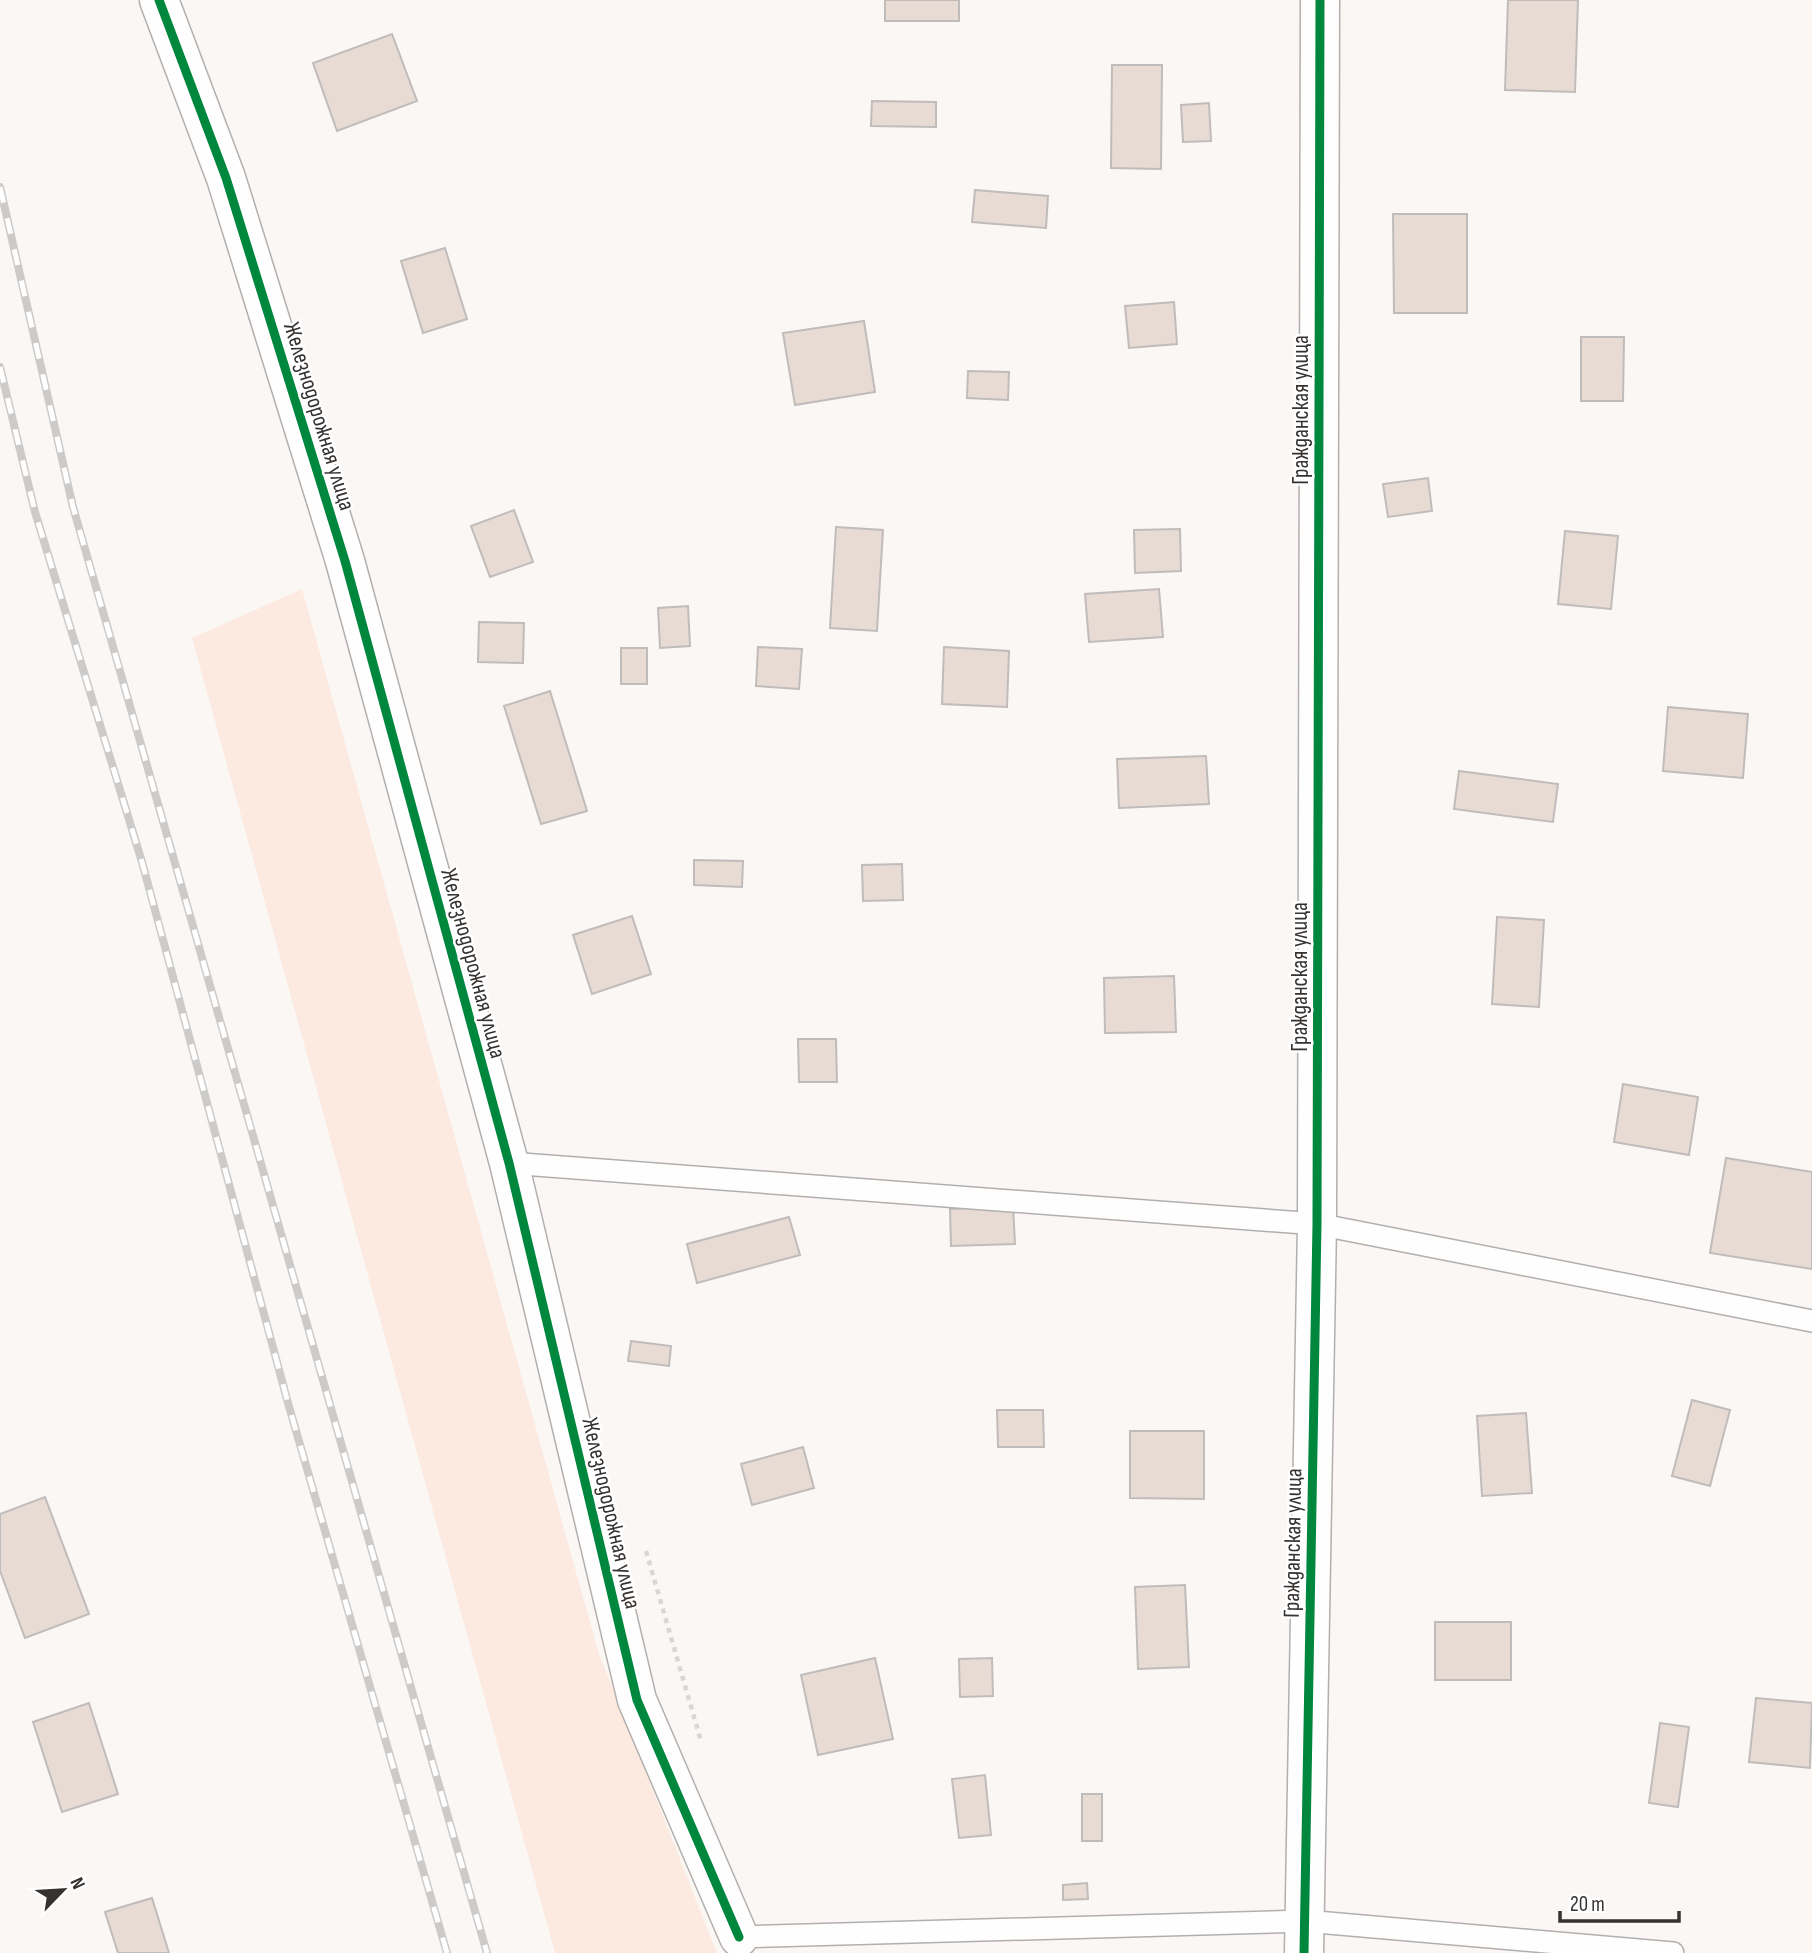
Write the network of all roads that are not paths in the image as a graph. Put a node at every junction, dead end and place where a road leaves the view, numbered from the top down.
1 (159, 0) edge
2 (1320, 0) edge
3 (509, 1163) junction
4 (1317, 1224) junction
5 (1812, 1321) edge
6 (739, 1937) joint
7 (1304, 1937) edge
8 (1673, 1953) edge

1 - 3 street, Железнодорожная улица
2 - 4 street, Гражданская улица
3 - 4 lane
3 - 6 street, Железнодорожная улица
4 - 5 lane
4 - 7 street, Гражданская улица
6 - 7 lane
7 - 8 lane

